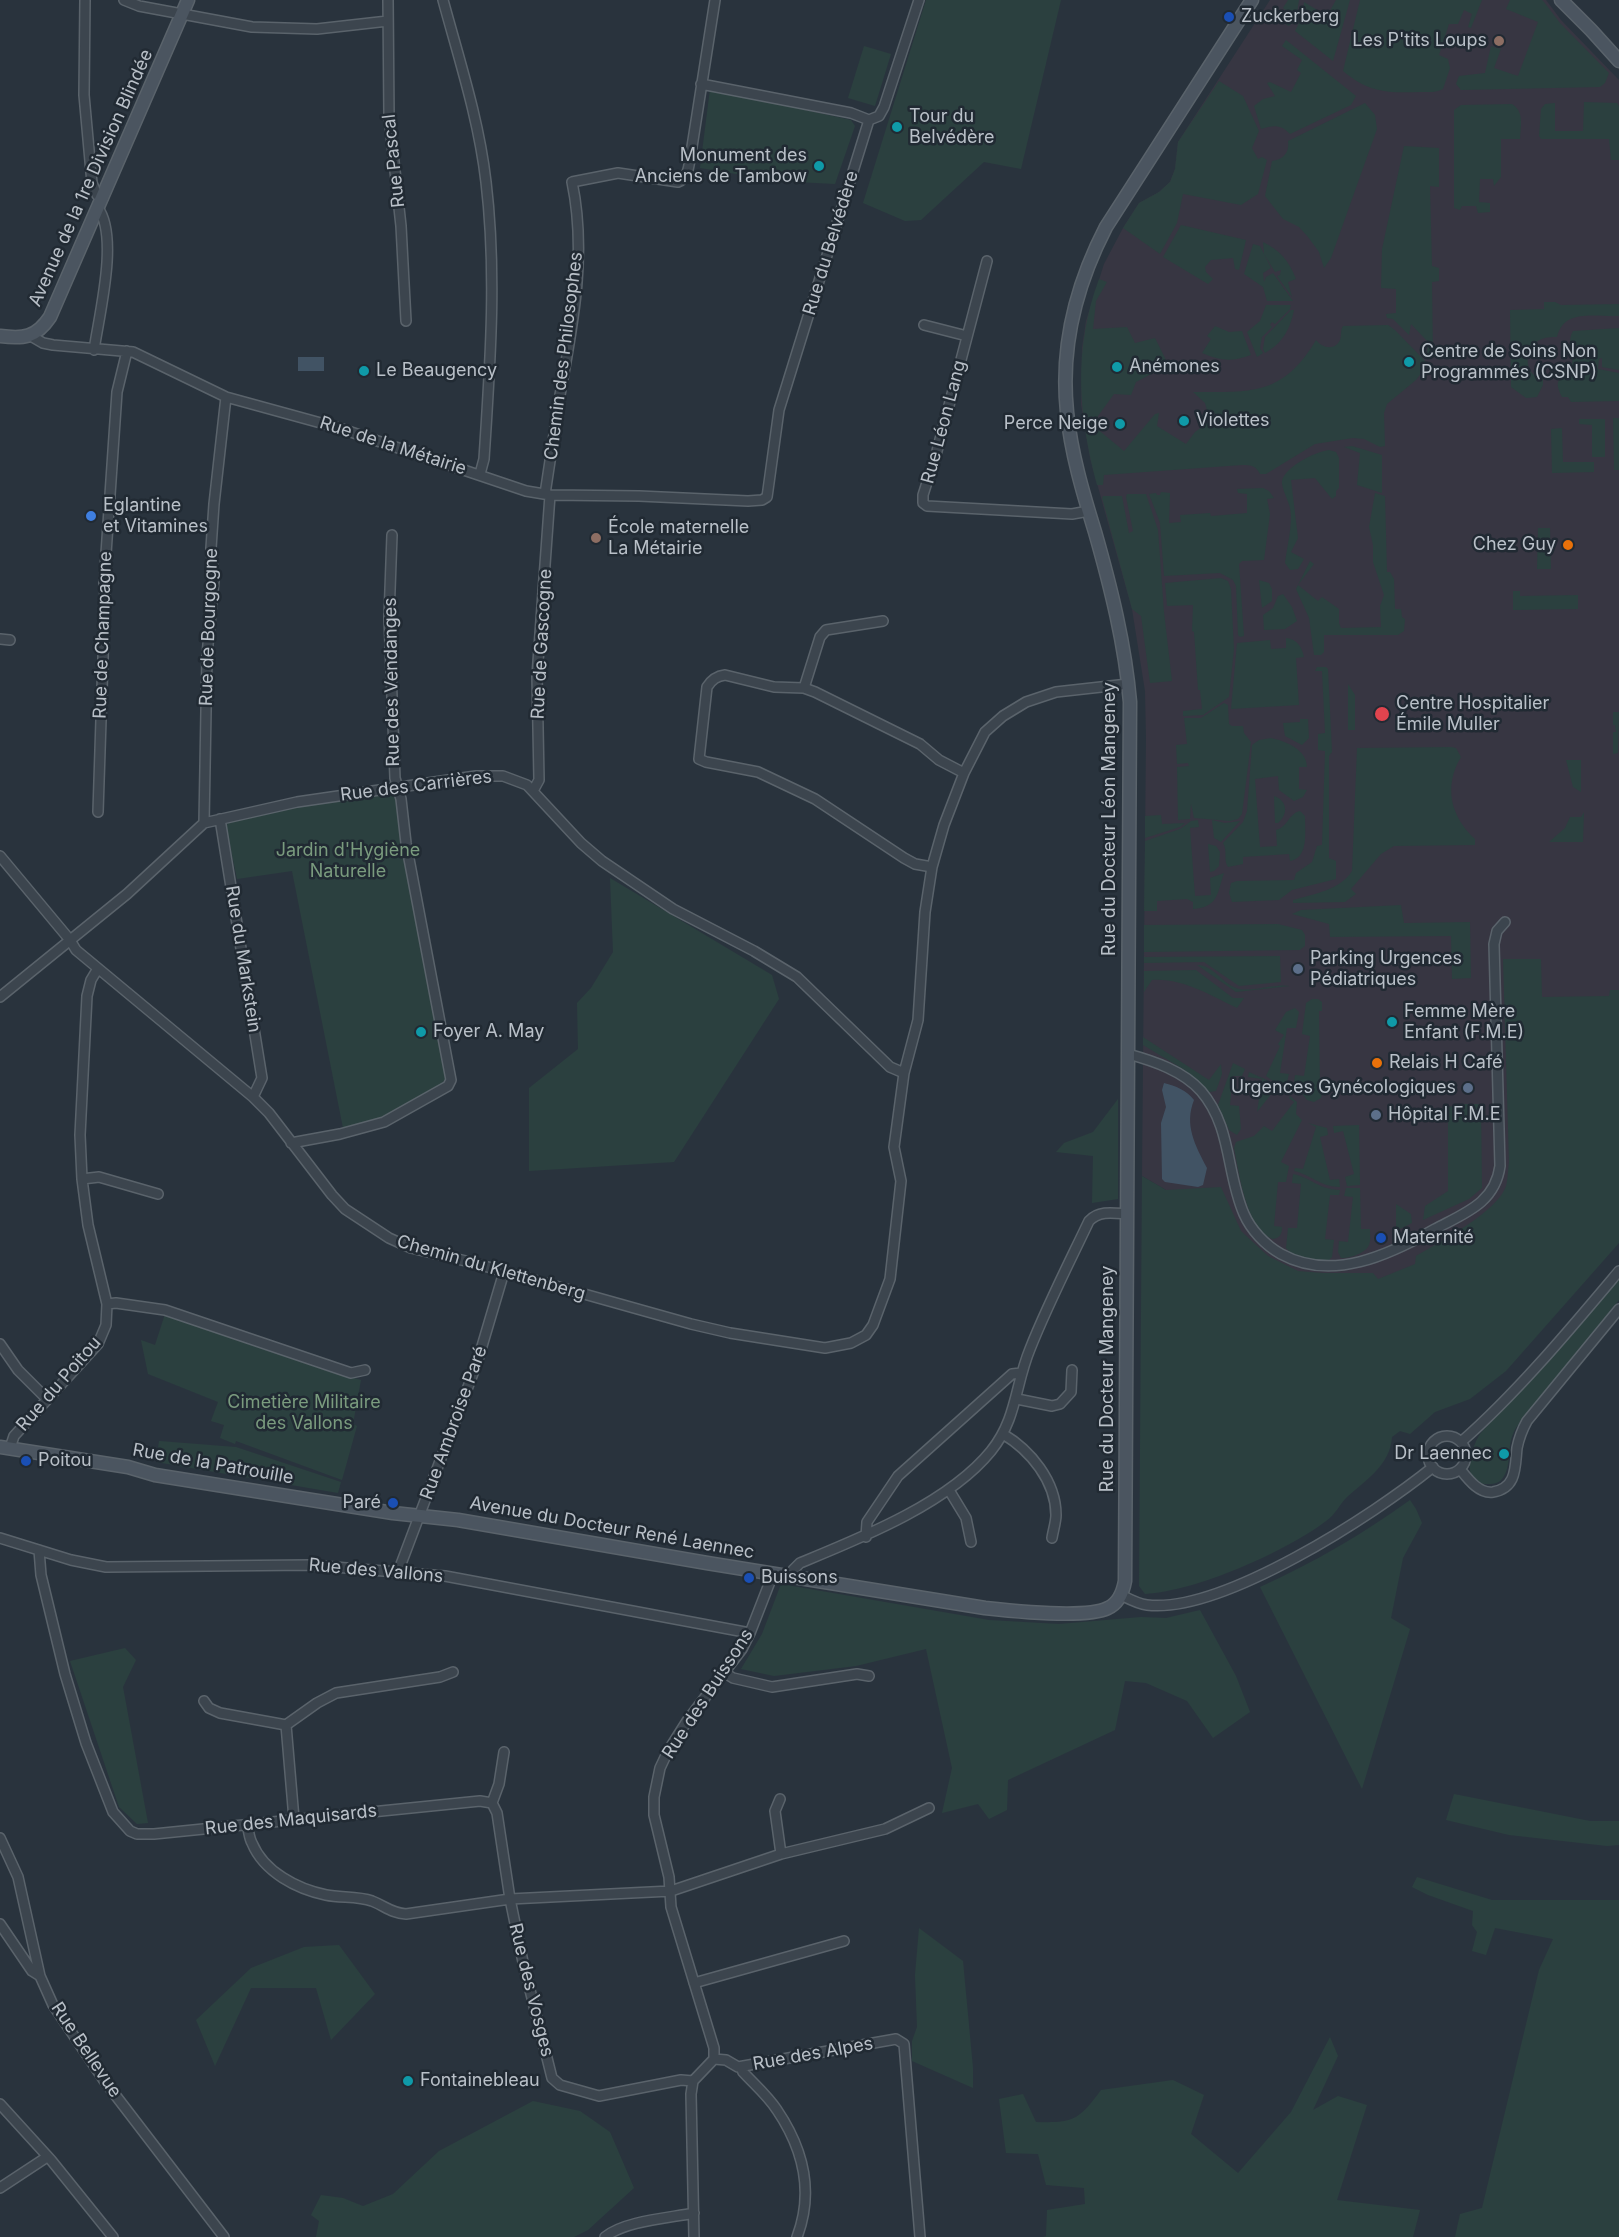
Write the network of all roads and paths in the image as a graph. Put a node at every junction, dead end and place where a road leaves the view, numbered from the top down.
1 (85, 0) edge
2 (124, 0) edge
3 (188, 0) edge
4 (388, 0) edge
5 (442, 0) edge
6 (715, 0) edge
7 (919, 0) edge
8 (1252, 0) edge
9 (1561, 0) edge
10 (182, 14) junction
11 (388, 21) junction
12 (1619, 61) edge
13 (701, 84) junction
14 (869, 120) junction
15 (100, 203) junction
16 (987, 261) dead end
17 (406, 321) dead end
18 (924, 325) dead end
19 (0, 336) edge
20 (31, 336) junction
21 (967, 336) junction
22 (94, 350) junction
23 (127, 351) junction
24 (226, 397) junction
25 (480, 474) junction
26 (548, 495) junction
27 (767, 497) joint
28 (1089, 510) junction
29 (392, 535) dead end
30 (883, 621) dead end
31 (1128, 684) junction
32 (804, 688) junction
33 (964, 773) junction
34 (398, 788) junction
35 (533, 791) junction
36 (98, 812) dead end
37 (219, 819) junction
38 (204, 823) junction
39 (0, 856) edge
40 (932, 867) junction
41 (1505, 922) dead end
42 (70, 940) junction
43 (97, 970) junction
44 (0, 997) edge
45 (1128, 1054) junction
46 (904, 1073) junction
47 (252, 1097) junction
48 (1128, 1119) joint
49 (291, 1143) junction
50 (82, 1179) junction
51 (158, 1194) dead end
52 (1127, 1214) junction
53 (1619, 1270) edge
54 (504, 1272) junction
55 (107, 1304) junction
56 (1619, 1309) edge
57 (0, 1344) edge
58 (365, 1370) dead end
59 (1072, 1370) dead end
60 (1021, 1372) junction
61 (47, 1399) junction
62 (1017, 1399) junction
63 (1003, 1434) junction
64 (1461, 1442) junction
65 (5, 1448) edge
66 (1433, 1467) junction
67 (1460, 1469) junction
68 (950, 1490) junction
69 (421, 1516) junction
70 (866, 1536) junction
71 (0, 1538) edge
72 (1052, 1538) dead end
73 (971, 1542) dead end
74 (39, 1551) junction
75 (398, 1572) junction
76 (774, 1574) junction
77 (790, 1577) junction
78 (1121, 1595) junction
79 (750, 1633) junction
80 (453, 1672) dead end
81 (725, 1673) junction
82 (869, 1676) dead end
83 (204, 1701) dead end
84 (286, 1725) junction
85 (504, 1752) dead end
86 (780, 1799) dead end
87 (492, 1803) junction
88 (929, 1808) dead end
89 (294, 1819) junction
90 (247, 1825) junction
91 (0, 1838) edge
92 (781, 1854) junction
93 (671, 1890) junction
94 (510, 1899) junction
95 (0, 1924) edge
96 (844, 1941) dead end
97 (40, 1976) junction
98 (694, 1983) junction
99 (714, 2059) junction
100 (741, 2067) junction
101 (693, 2081) junction
102 (0, 2104) edge
103 (47, 2157) junction
104 (0, 2188) edge
105 (694, 2213) junction
106 (112, 2237) edge
107 (224, 2237) edge
108 (604, 2237) edge
109 (694, 2237) edge
110 (797, 2237) edge
111 (920, 2237) edge

1 - 15 street
2 - 10 street
3 - 10 street, Avenue de la 1re Division Blindée
4 - 11 street, Rue Pascal
5 - 25 street
6 - 13 street
7 - 14 street, Rue du Belvédère
8 - 28 street, Rue du Docteur Léon Mangeney
9 - 12 street
10 - 11 street
10 - 15 street, Avenue de la 1re Division Blindée
11 - 17 street, Rue Pascal
13 - 14 street
13 - 26 street, Chemin des Philosophes
14 - 27 street, Rue du Belvédère
15 - 20 street, Avenue de la 1re Division Blindée
15 - 22 street
16 - 21 street, Rue Léon Lang
18 - 21 street, Rue Léon Lang
19 - 20 street
20 - 22 street, Rue de la Métairie
21 - 28 street, Rue Léon Lang
22 - 23 street, Rue de la Métairie
23 - 24 street, Rue de la Métairie
23 - 36 street, Rue de Champagne
24 - 25 street, Rue de la Métairie
24 - 38 street, Rue de Bourgogne
25 - 26 street, Rue de la Métairie
26 - 27 street, Rue de la Métairie
26 - 35 street, Rue de Gascogne
28 - 31 street, Rue du Docteur Léon Mangeney
29 - 34 street, Rue des Vendanges
30 - 32 street
31 - 33 street, Chemin du Klettenberg
31 - 45 street, Rue du Docteur Léon Mangeney
32 - 33 street
32 - 40 street
33 - 40 street, Chemin du Klettenberg
34 - 35 street, Rue des Carrières
34 - 37 street, Rue des Carrières
34 - 49 street, Rue des Vendanges
35 - 46 street, Rue des Carrières
37 - 38 street, Rue des Carrières
37 - 47 street, Rue du Markstein
38 - 42 street, Rue des Carrières
39 - 42 street, Chemin du Klettenberg
40 - 46 street, Chemin du Klettenberg
41 - 45 street
42 - 43 street, Chemin du Klettenberg
42 - 44 street, Rue des Carrières
43 - 47 street, Chemin du Klettenberg
43 - 50 street, Rue du Poitou
45 - 48 street, Rue du Docteur Léon Mangeney
46 - 54 street, Chemin du Klettenberg
47 - 49 street, Chemin du Klettenberg
48 - 52 street, Rue du Docteur Mangeney
49 - 54 street, Chemin du Klettenberg
50 - 51 street
50 - 55 street, Rue du Poitou
52 - 60 street
52 - 78 street, Rue du Docteur Mangeney
53 - 64 street
54 - 69 street, Rue Ambroise Paré
55 - 58 street
55 - 61 street, Rue du Poitou
56 - 67 street
57 - 61 street
59 - 62 street
60 - 62 street
60 - 70 street
61 - 65 street, Rue du Poitou
62 - 63 street
63 - 68 street
63 - 72 street
64 - 66 street
64 - 67 street
65 - 69 street, Rue de la Patrouille
66 - 67 street
66 - 78 street
68 - 70 street
68 - 73 street
69 - 75 street, Rue Ambroise Paré
69 - 76 street, Avenue du Docteur René Laennec
70 - 77 street
71 - 74 street, Rue des Vallons
74 - 75 street, Rue des Vallons
74 - 90 street, Rue des Maquisards
75 - 79 street, Rue des Vallons
76 - 77 street, Avenue du Docteur René Laennec
76 - 79 street, Rue des Buissons
77 - 78 street, Avenue du Docteur René Laennec
79 - 81 street, Rue des Buissons
80 - 84 street
81 - 82 street
81 - 93 street, Rue des Buissons
83 - 84 street
84 - 89 street
85 - 87 street
86 - 92 street
87 - 89 street, Rue des Maquisards
87 - 94 street
88 - 92 street
89 - 90 street, Rue des Maquisards
90 - 94 street
91 - 97 street, Rue Bellevue
92 - 93 street
93 - 94 street
93 - 98 street, Rue des Buissons
94 - 101 street, Rue des Vosges
95 - 97 street
96 - 98 street
97 - 107 street, Rue Bellevue
98 - 99 street, Rue des Buissons
99 - 100 street, Rue des Alpes
99 - 101 street
100 - 110 street
100 - 111 street, Rue des Alpes
101 - 105 street
102 - 103 street
103 - 104 street
103 - 106 street
105 - 108 street
105 - 109 street

